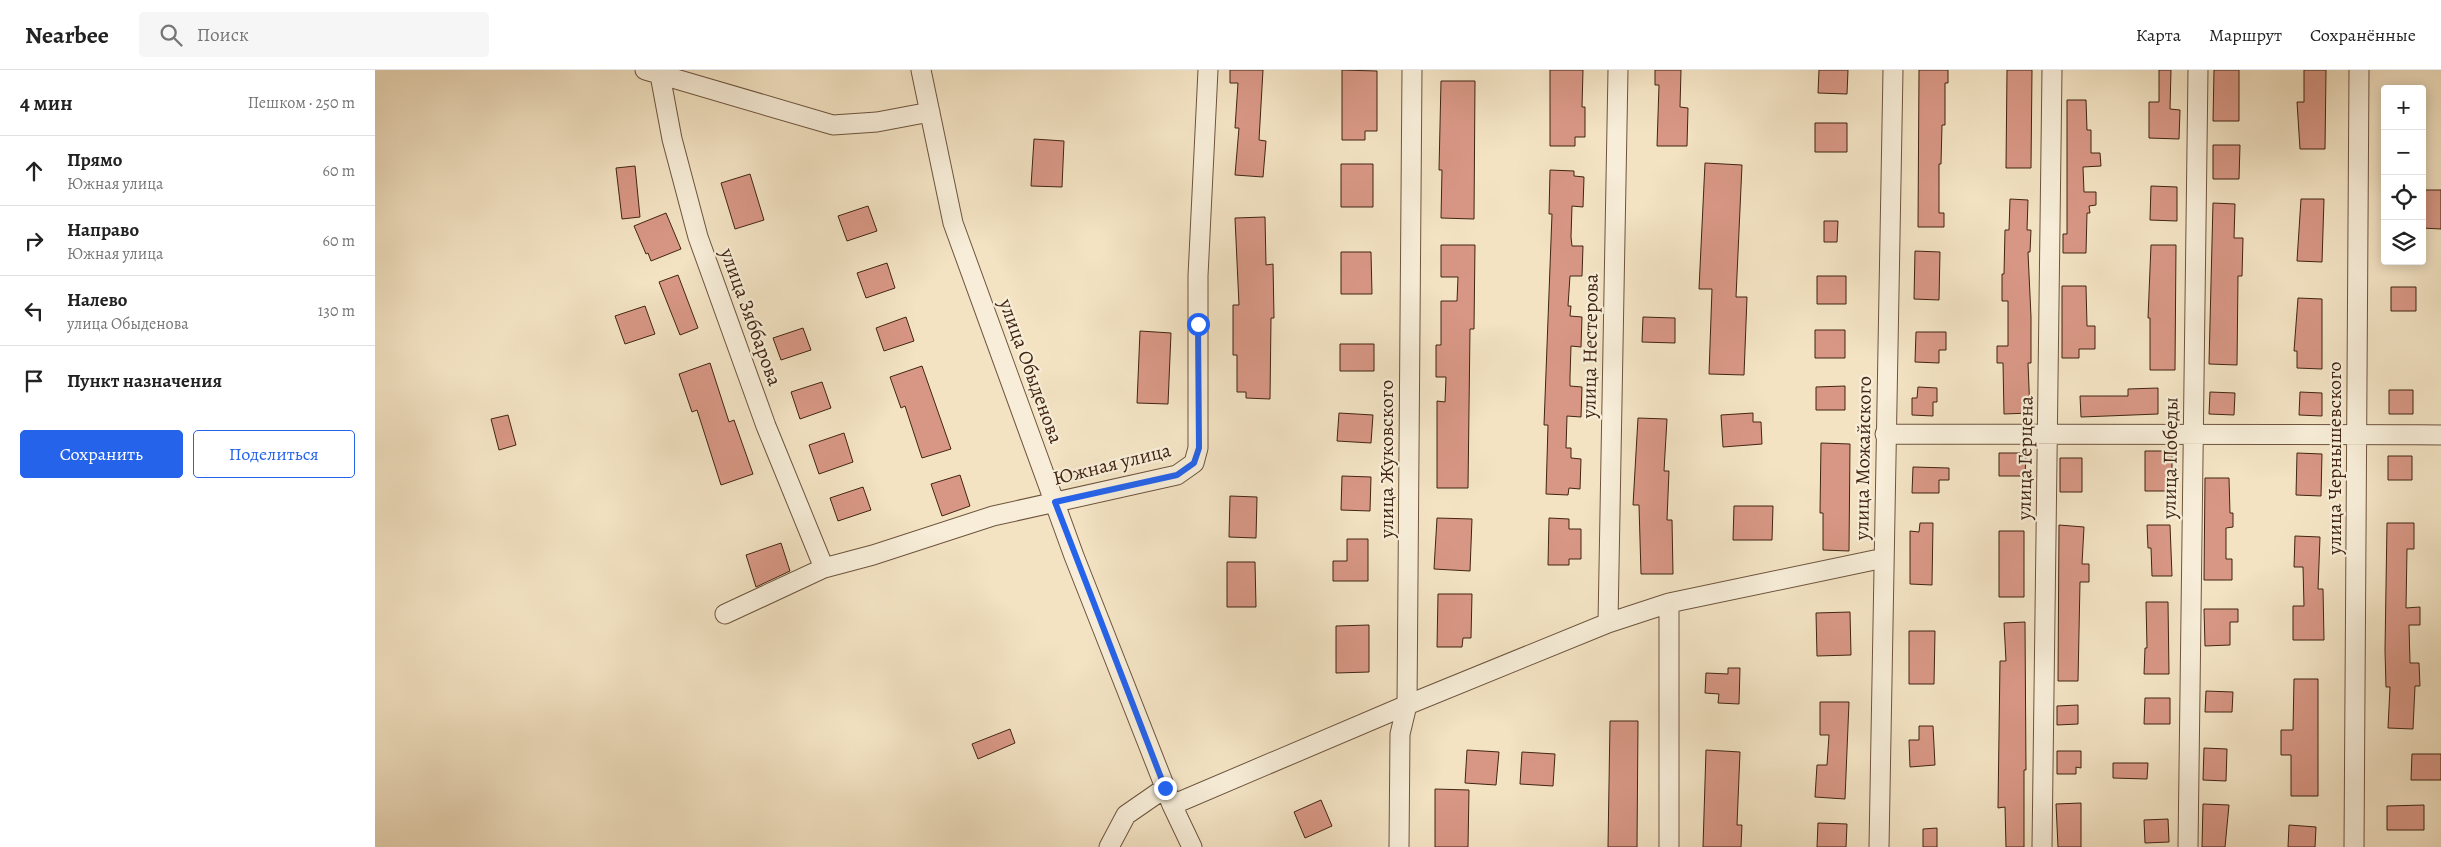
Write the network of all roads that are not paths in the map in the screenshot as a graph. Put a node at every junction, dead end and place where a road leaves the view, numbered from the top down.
1 (921, 70) edge
2 (1208, 70) edge
3 (1412, 70) edge
4 (1618, 70) edge
5 (1893, 70) edge
6 (2053, 70) edge
7 (2198, 70) edge
8 (2359, 70) edge
9 (652, 72) edge
10 (930, 112) junction
11 (2193, 433) junction
12 (1885, 434) junction
13 (2357, 434) junction
14 (2441, 435) edge
15 (2048, 436) junction
16 (1055, 502) junction
17 (1884, 558) junction
18 (824, 568) junction
19 (1669, 603) junction
20 (725, 614) dead end
21 (1608, 623) junction
22 (1407, 705) junction
23 (1168, 796) junction
24 (1109, 847) edge
25 (1192, 847) edge
26 (1399, 847) edge
27 (1669, 847) edge
28 (1879, 847) edge
29 (2042, 847) edge
30 (2188, 847) edge
31 (2355, 847) edge

1 - 10 street, улица Обыденова
2 - 16 street, Южная улица
3 - 22 street, улица Жуковского
4 - 21 street, улица Нестерова
5 - 12 street, улица Можайского
6 - 15 street, улица Герцена
7 - 11 street, улица Победы
8 - 13 street, улица Чернышевского
9 - 10 street
9 - 18 street, улица Зяббарова
10 - 16 street, улица Обыденова
11 - 13 street
11 - 15 street
11 - 30 street, улица Победы
12 - 15 street
12 - 17 street, улица Можайского
13 - 14 street
13 - 31 street, улица Чернышевского
15 - 29 street, улица Герцена
16 - 18 street, Южная улица
16 - 23 street, улица Обыденова
17 - 19 street
17 - 28 street, улица Можайского
18 - 20 street, Южная улица
19 - 21 street
19 - 27 street
21 - 22 street
22 - 23 street
22 - 26 street, улица Жуковского
23 - 24 street
23 - 25 street, улица Обыденова

